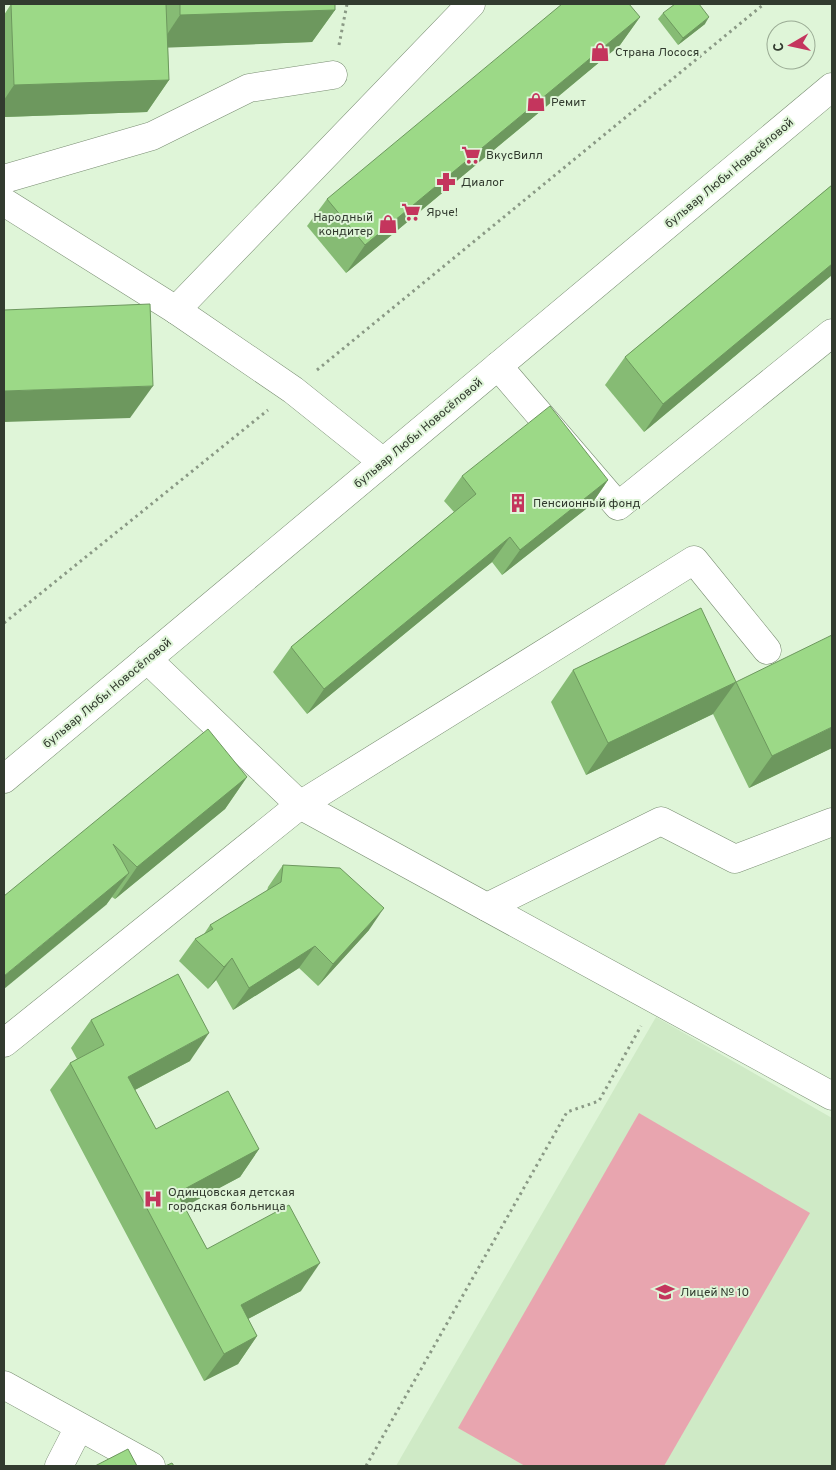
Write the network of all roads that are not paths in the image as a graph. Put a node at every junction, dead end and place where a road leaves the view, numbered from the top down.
1 (471, 4) edge
2 (333, 75) road end
3 (832, 87) edge
4 (4, 179) edge
5 (4, 202) edge
6 (176, 310) junction
7 (832, 333) edge
8 (498, 366) junction
9 (383, 462) junction
10 (767, 650) dead end
11 (147, 659) junction
12 (4, 779) edge
13 (300, 805) junction
14 (832, 822) edge
15 (487, 907) junction
16 (4, 1043) edge
17 (832, 1096) edge
18 (4, 1385) edge
19 (79, 1427) junction
20 (59, 1466) edge
21 (151, 1466) edge

1 - 6 street
2 - 4 street
3 - 8 street, бульвар Любы Новосёловой
5 - 6 street
6 - 9 street
7 - 8 street
8 - 9 street, бульвар Любы Новосёловой
9 - 11 street, бульвар Любы Новосёловой
10 - 13 street
11 - 12 street, бульвар Любы Новосёловой
11 - 13 street
13 - 15 street
13 - 16 street
14 - 15 street
15 - 17 street
18 - 19 street
19 - 20 street
19 - 21 street

